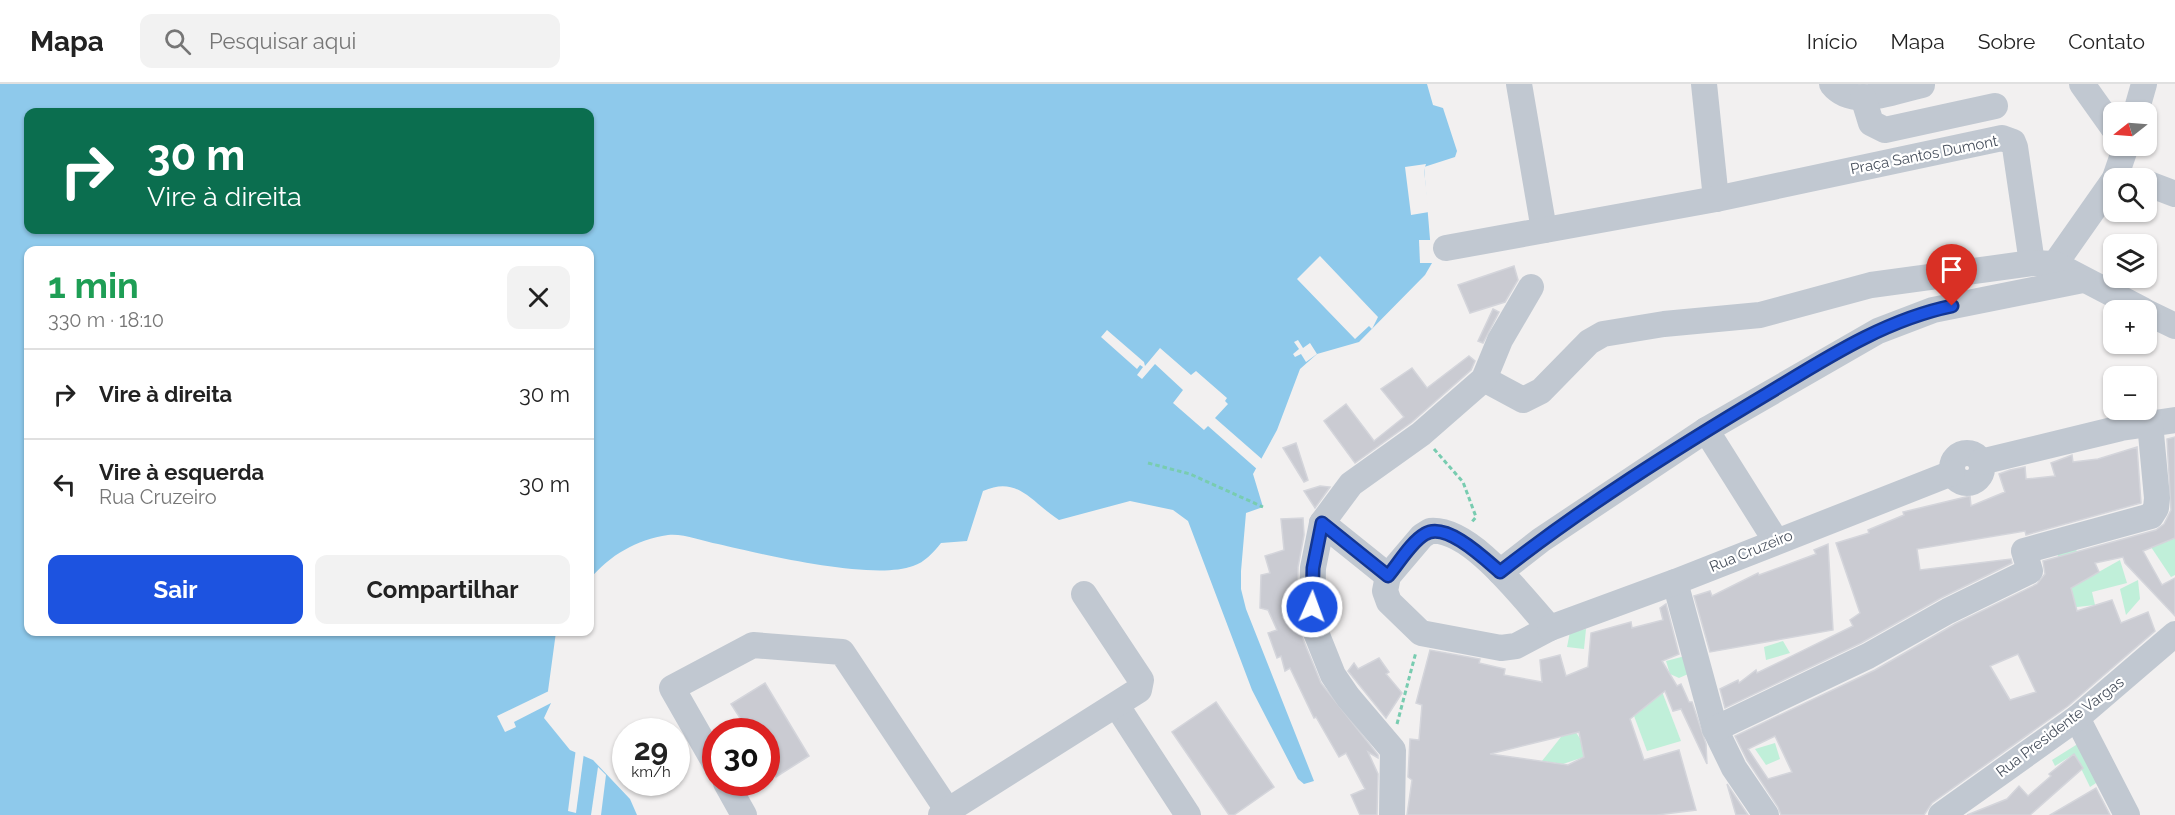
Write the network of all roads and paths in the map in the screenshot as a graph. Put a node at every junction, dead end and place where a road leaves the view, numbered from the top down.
1 (1519, 84) edge
2 (1704, 84) edge
3 (1832, 84) edge
4 (2082, 84) edge
5 (2144, 84) edge
6 (1922, 85) edge
7 (1863, 97) junction
8 (2139, 102) edge
9 (1995, 106) dead end
10 (2103, 114) edge
11 (2157, 187) edge
12 (2175, 194) edge
13 (2103, 196) edge
14 (1716, 199) junction
15 (1544, 230) junction
16 (1446, 248) dead end
17 (2044, 263) junction
18 (2083, 280) junction
19 (1531, 287) dead end
20 (2123, 300) edge
21 (2157, 317) edge
22 (2175, 326) edge
23 (1484, 379) junction
24 (2175, 420) edge
25 (2150, 423) junction
26 (1706, 430) junction
27 (1420, 434) junction
28 (1148, 463) dead end
29 (1263, 507) dead end
30 (1322, 523) junction
31 (1459, 538) junction
32 (1776, 541) junction
33 (1500, 572) junction
34 (1388, 576) junction
35 (1675, 582) junction
36 (1084, 594) dead end
37 (1550, 628) junction
38 (1421, 633) junction
39 (2175, 634) edge
40 (1117, 705) junction
41 (2077, 718) junction
42 (1715, 729) junction
43 (702, 740) edge
44 (1393, 750) junction
45 (733, 796) edge
46 (944, 813) edge
47 (744, 815) edge
48 (1188, 815) edge
49 (1392, 815) edge
50 (1766, 815) edge
51 (1941, 815) edge
52 (2127, 815) edge

1 - 15 street
2 - 14 street
3 - 7 street
4 - 10 street
5 - 8 street
6 - 7 street
7 - 9 street
11 - 12 street
13 - 17 street
14 - 15 street, Praça Santos Dumont
14 - 17 street, Praça Santos Dumont
15 - 16 street, Praça Santos Dumont
17 - 18 street
17 - 23 street
18 - 20 street
18 - 26 street
19 - 23 street
21 - 22 street
23 - 27 street
24 - 25 street, Rua Cruzeiro
25 - 32 street, Rua Cruzeiro
25 - 42 street
26 - 32 street
26 - 33 street
27 - 30 street
27 - 31 path
28 - 29 path
30 - 34 street
30 - 44 street
31 - 33 street
31 - 34 street
32 - 35 street, Rua Cruzeiro
33 - 37 street
34 - 38 street
35 - 37 street, Rua Cruzeiro
35 - 42 street
36 - 40 street
37 - 38 street, Rua Cruzeiro
38 - 44 path
39 - 41 street, Rua Presidente Vargas
40 - 46 street
40 - 48 street
41 - 51 street, Rua Presidente Vargas
41 - 52 street
42 - 50 street
43 - 46 street
44 - 49 street
45 - 47 street

